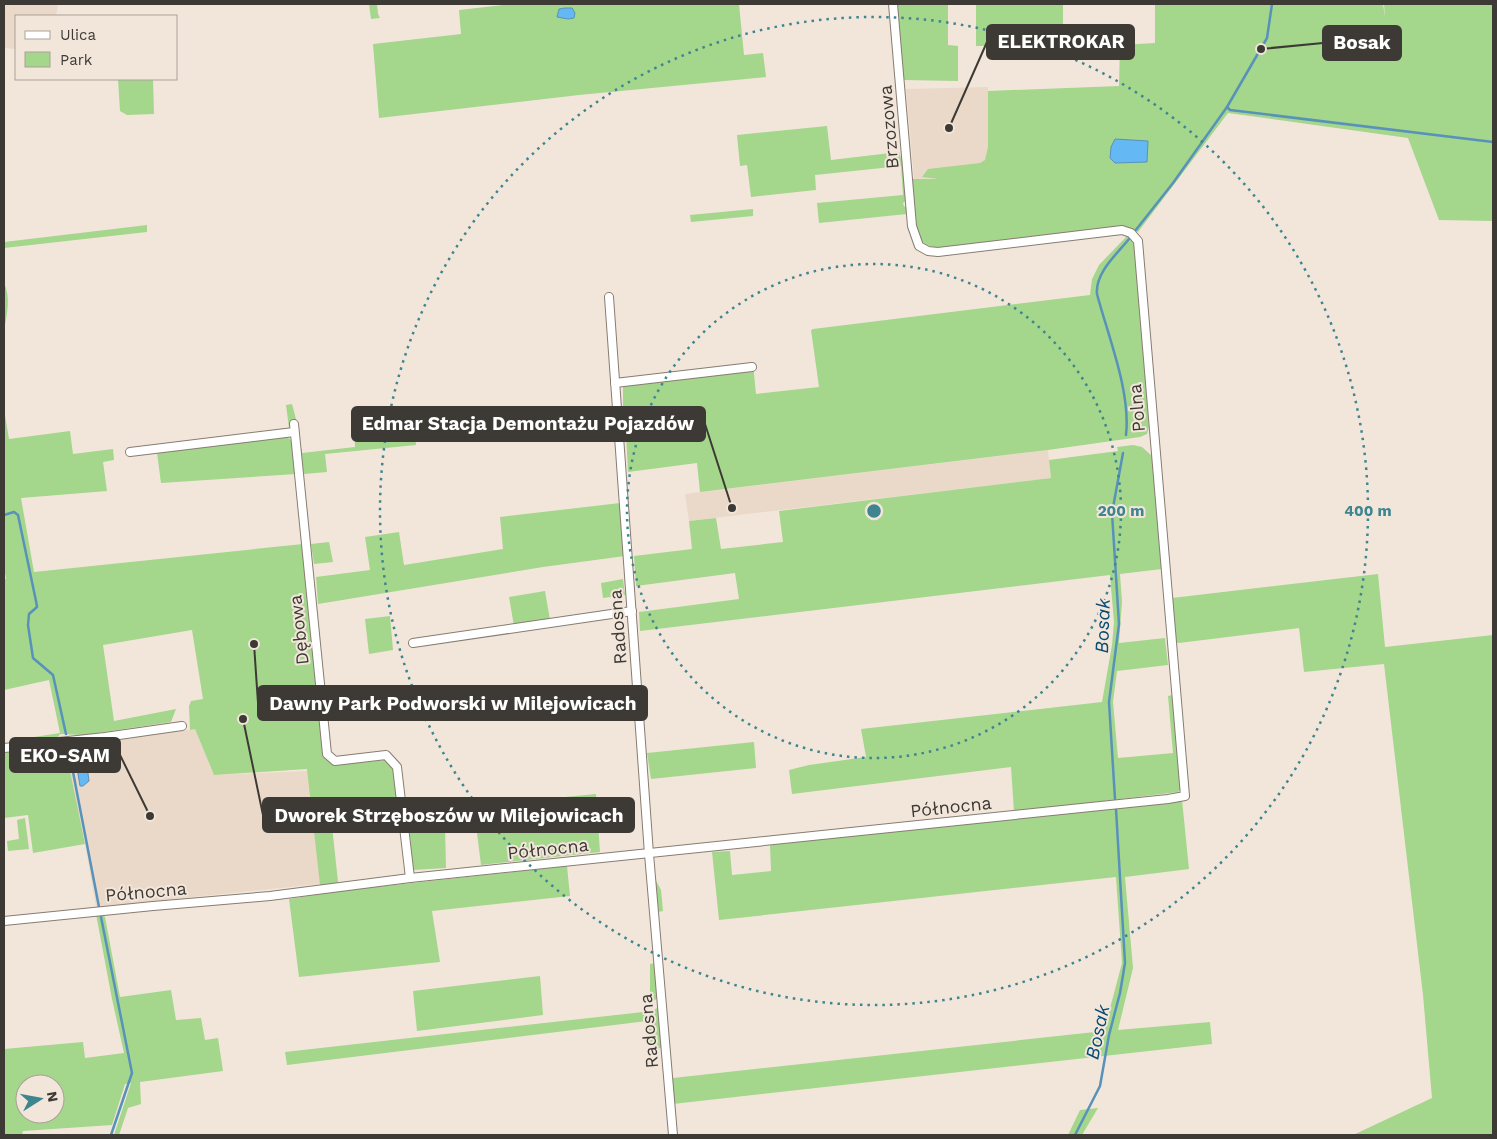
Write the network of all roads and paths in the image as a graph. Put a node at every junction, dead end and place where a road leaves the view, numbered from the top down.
1 (893, 4) edge
2 (919, 246) joint
3 (609, 297) dead end
4 (752, 367) dead end
5 (615, 383) junction
6 (130, 452) dead end
7 (632, 611) junction
8 (413, 643) dead end
9 (182, 726) dead end
10 (4, 748) edge
11 (1185, 796) joint
12 (649, 854) junction
13 (410, 878) junction
14 (4, 921) edge
15 (673, 1135) edge

1 - 2 street, Brzozowa
2 - 11 street, Polna
3 - 5 street, Radosna
4 - 5 street
5 - 7 street, Radosna
6 - 13 street, Dębowa
7 - 8 street
7 - 12 street, Radosna
9 - 10 street
11 - 12 street, Północna
12 - 13 street, Północna
12 - 15 street, Radosna
13 - 14 street, Północna

